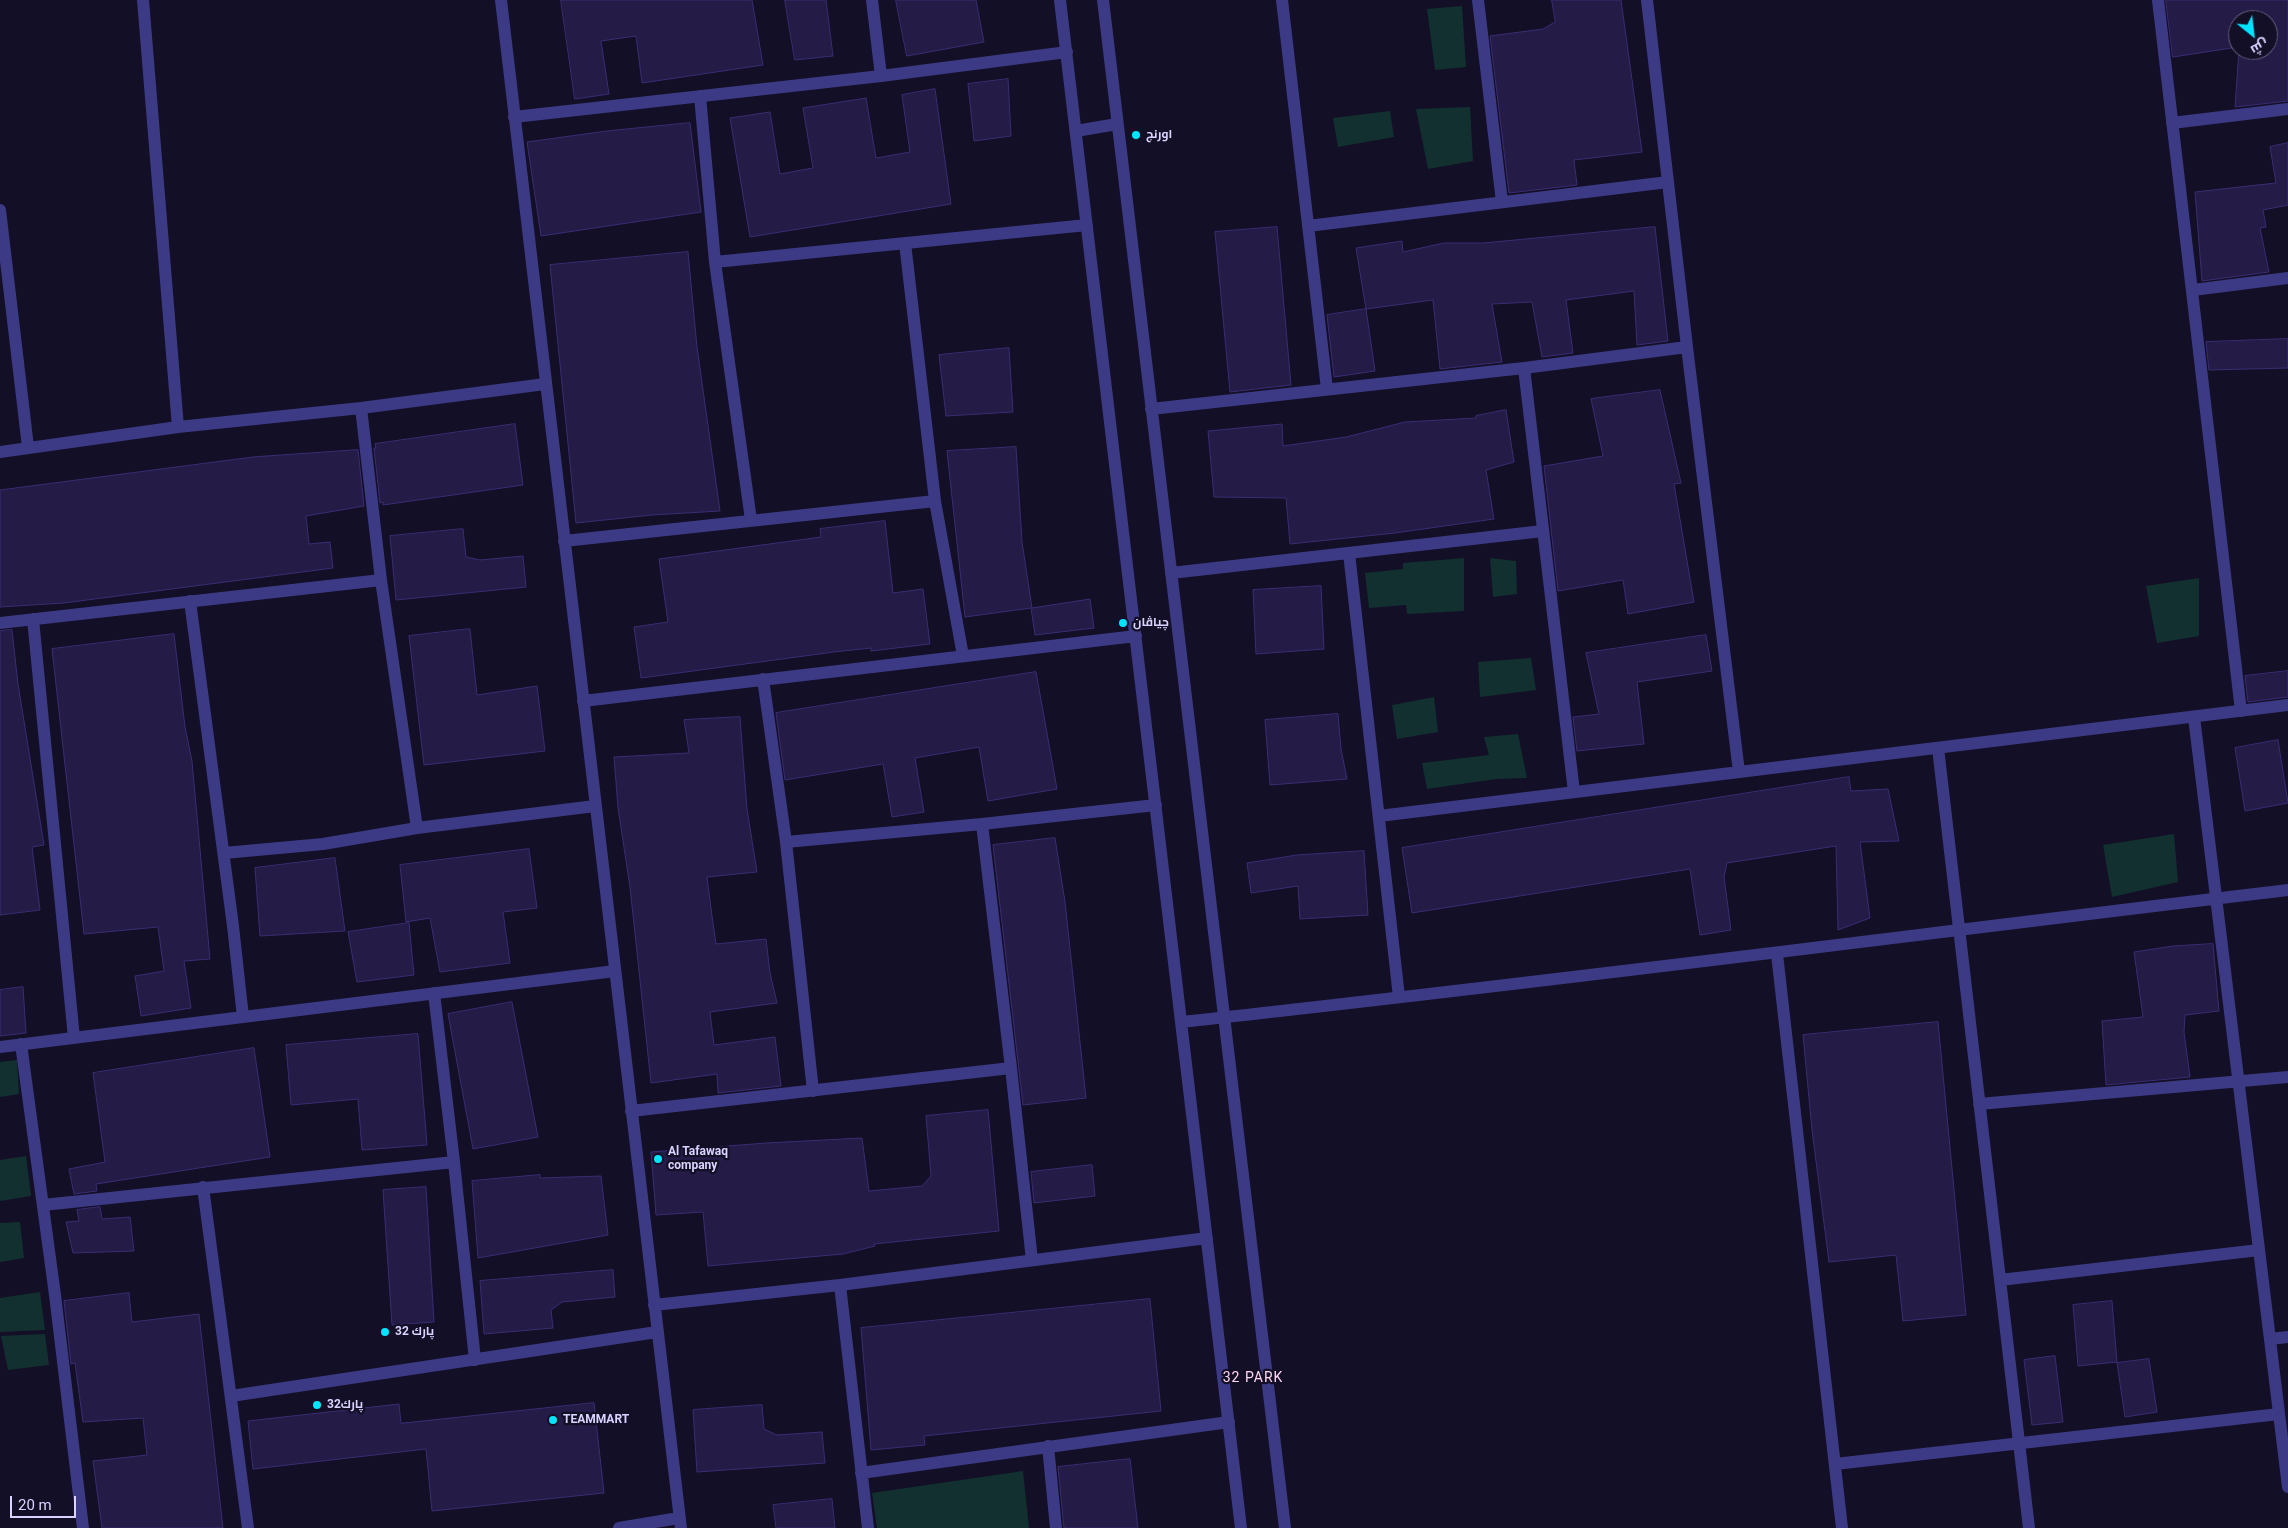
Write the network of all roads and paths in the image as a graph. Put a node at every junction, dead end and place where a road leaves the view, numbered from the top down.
1 (144, 0) edge
2 (501, 0) edge
3 (872, 0) edge
4 (1060, 0) edge
5 (1103, 0) edge
6 (1282, 0) edge
7 (1478, 0) edge
8 (1647, 0) edge
9 (2158, 0) edge
10 (1066, 52) junction
11 (881, 76) junction
12 (700, 96) junction
13 (2288, 109) edge
14 (514, 117) junction
15 (2172, 123) junction
16 (1117, 124) junction
17 (1076, 130) junction
18 (1668, 182) junction
19 (1502, 202) junction
20 (0, 210) edge
21 (1087, 225) junction
22 (1308, 226) junction
23 (905, 243) junction
24 (715, 262) junction
25 (2288, 278) edge
26 (2193, 290) junction
27 (1687, 347) junction
28 (1524, 368) junction
29 (545, 384) junction
30 (1327, 389) junction
31 (362, 408) junction
32 (1152, 409) junction
33 (178, 427) junction
34 (28, 447) junction
35 (0, 452) edge
36 (935, 501) junction
37 (751, 520) junction
38 (1543, 531) junction
39 (564, 541) junction
40 (1349, 553) junction
41 (1171, 573) junction
42 (381, 580) junction
43 (190, 602) junction
44 (33, 619) junction
45 (0, 623) edge
46 (1136, 636) junction
47 (963, 656) junction
48 (763, 679) junction
49 (583, 701) junction
50 (2288, 705) edge
51 (2242, 711) junction
52 (2194, 717) junction
53 (1938, 748) junction
54 (1740, 772) junction
55 (1574, 792) junction
56 (1156, 805) junction
57 (595, 806) junction
58 (1379, 816) junction
59 (982, 824) junction
60 (417, 828) junction
61 (786, 842) junction
62 (224, 853) junction
63 (2288, 890) edge
64 (2218, 899) junction
65 (1958, 929) junction
66 (1777, 954) junction
67 (614, 971) junction
68 (434, 993) junction
69 (1399, 997) junction
70 (243, 1017) junction
71 (1224, 1017) junction
72 (1181, 1022) junction
73 (74, 1038) junction
74 (21, 1044) junction
75 (0, 1047) edge
76 (1011, 1068) junction
77 (2288, 1077) edge
78 (2238, 1083) junction
79 (813, 1090) junction
80 (1979, 1104) junction
81 (631, 1111) junction
82 (454, 1162) junction
83 (203, 1187) junction
84 (43, 1205) junction
85 (1207, 1238) junction
86 (2259, 1250) junction
87 (1032, 1260) junction
88 (2000, 1280) junction
89 (840, 1285) junction
90 (654, 1305) junction
91 (657, 1332) junction
92 (2288, 1337) edge
93 (2270, 1340) junction
94 (475, 1360) junction
95 (230, 1396) junction
96 (2279, 1414) junction
97 (1229, 1422) junction
98 (2019, 1444) junction
99 (1048, 1446) junction
100 (1835, 1464) junction
101 (862, 1473) junction
102 (2288, 1488) edge
103 (680, 1523) edge
104 (83, 1528) edge
105 (248, 1528) edge
106 (619, 1528) edge
107 (868, 1528) edge
108 (1056, 1528) edge
109 (1241, 1528) edge
110 (1285, 1528) edge
111 (1842, 1528) edge
112 (2029, 1528) edge

1 - 33 street
2 - 14 street
3 - 11 street
4 - 10 street
5 - 16 street
6 - 22 street
7 - 19 street
8 - 18 street
9 - 15 street
10 - 11 street
10 - 17 street
11 - 12 street
12 - 14 street
12 - 24 street
13 - 15 street
14 - 29 street
15 - 26 street
16 - 17 street
16 - 32 street
17 - 21 street
18 - 19 street
18 - 27 street
19 - 22 street
20 - 34 street
21 - 23 street
21 - 46 street
22 - 30 street
23 - 24 street
23 - 36 street
24 - 37 street
25 - 26 street
26 - 51 street
27 - 28 street
27 - 54 street
28 - 30 street
28 - 38 street
29 - 31 street
29 - 39 street
30 - 32 street
31 - 33 street
31 - 42 street
32 - 41 street
33 - 34 street
34 - 35 street
36 - 37 street
36 - 47 street
37 - 39 street
38 - 40 street
38 - 55 street
39 - 49 street
40 - 41 street
40 - 58 street
41 - 71 street
42 - 43 street
42 - 60 street
43 - 44 street
43 - 62 street
44 - 45 street
44 - 73 street
46 - 47 street
46 - 56 street
47 - 48 street
48 - 49 street
48 - 61 street
49 - 57 street
50 - 51 street
51 - 52 street
52 - 53 street
52 - 64 street
53 - 54 street
53 - 65 street
54 - 55 street
55 - 58 street
56 - 59 street
56 - 72 street
57 - 60 street
57 - 67 street
58 - 69 street
59 - 61 street
59 - 76 street
60 - 62 street
61 - 79 street
62 - 70 street
63 - 64 street
64 - 65 street
64 - 78 street
65 - 66 street
65 - 80 street
66 - 69 street
66 - 100 street
67 - 68 street
67 - 81 street
68 - 70 street
68 - 82 street
69 - 71 street
70 - 73 street
71 - 72 street
71 - 110 street
72 - 85 street
73 - 74 street
74 - 75 street
74 - 84 street
76 - 79 street
76 - 87 street
77 - 78 street
78 - 80 street
78 - 86 street
79 - 81 street
80 - 88 street
81 - 90 street
82 - 83 street
82 - 94 street
83 - 84 street
83 - 95 street
84 - 104 street
85 - 87 street
85 - 97 street
86 - 88 street
86 - 93 street
87 - 89 street
88 - 98 street
89 - 90 street
89 - 101 street
90 - 91 street
91 - 94 street
91 - 103 street
92 - 93 street
93 - 96 street
94 - 95 street
95 - 105 street
96 - 98 street
96 - 102 street
97 - 99 street
97 - 109 street
98 - 100 street
98 - 112 street
99 - 101 street
99 - 108 street
100 - 111 street
101 - 107 street
103 - 106 street

